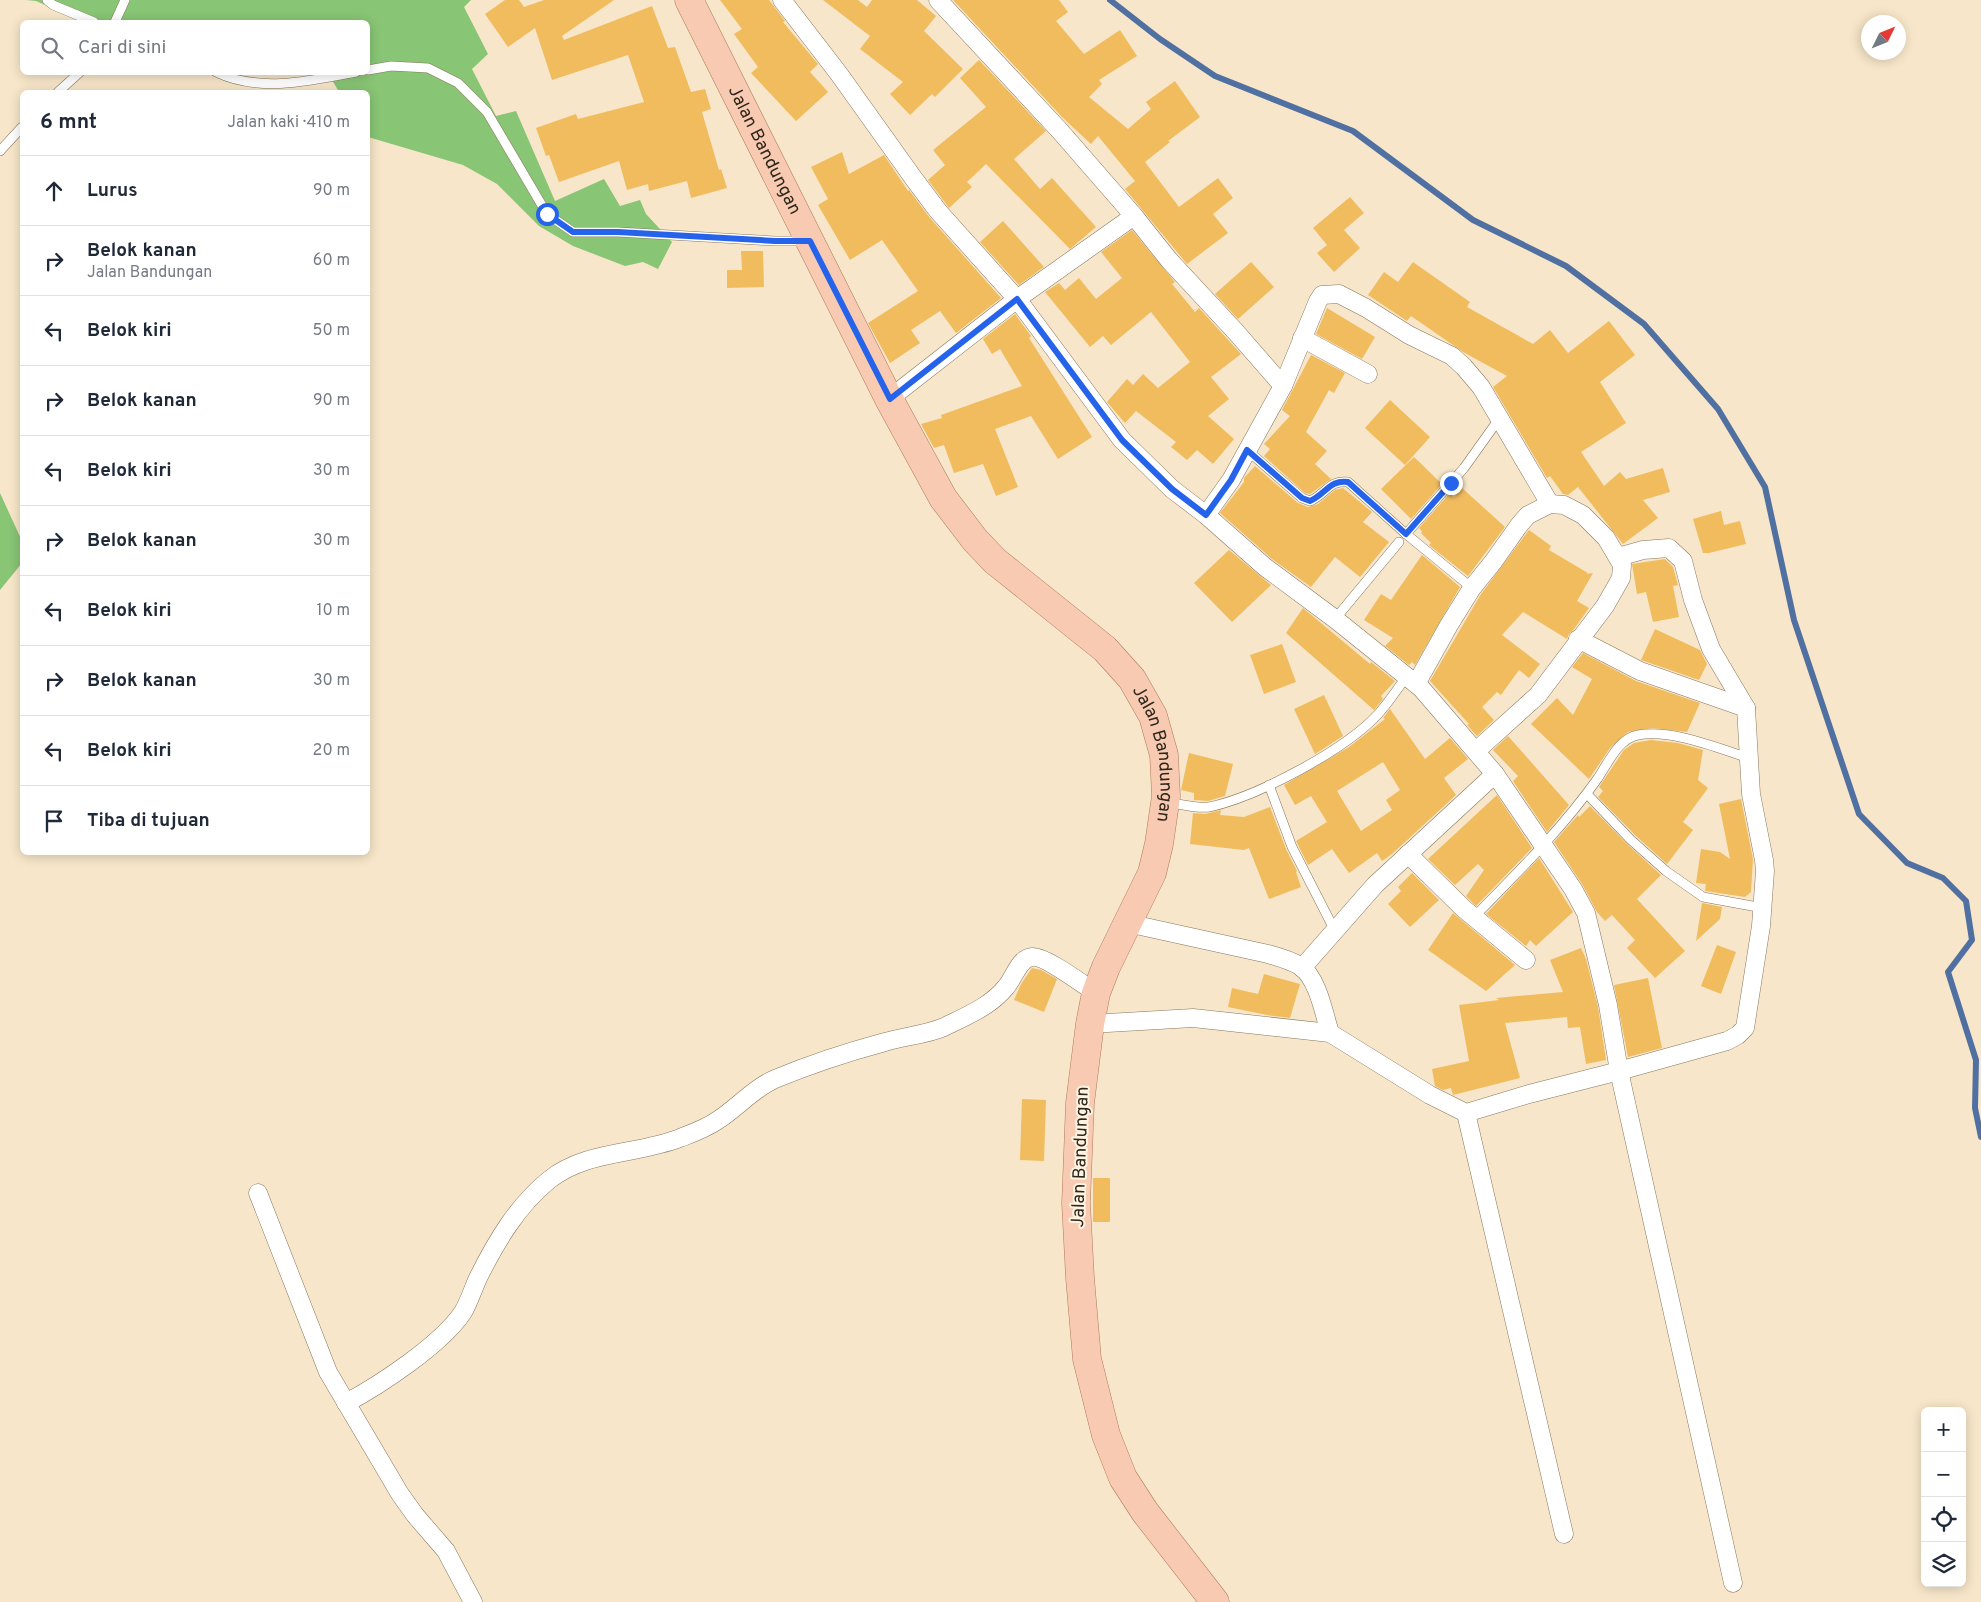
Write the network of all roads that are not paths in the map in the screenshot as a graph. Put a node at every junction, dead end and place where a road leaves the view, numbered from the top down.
1 (47, 0) edge
2 (125, 0) edge
3 (689, 0) edge
4 (782, 0) edge
5 (938, 0) edge
6 (89, 20) edge
7 (116, 20) edge
8 (370, 70) edge
9 (77, 75) edge
10 (222, 75) edge
11 (334, 75) edge
12 (60, 90) edge
13 (20, 129) edge
14 (0, 151) edge
15 (1134, 216) junction
16 (810, 241) junction
17 (1017, 299) junction
18 (1302, 338) junction
19 (1368, 374) dead end
20 (1283, 386) junction
21 (890, 399) junction
22 (1499, 419) junction
23 (1247, 450) junction
24 (1550, 504) junction
25 (1206, 515) junction
26 (1406, 534) junction
27 (1399, 542) dead end
28 (1618, 557) junction
29 (1472, 588) junction
30 (1335, 619) junction
31 (1578, 639) junction
32 (1412, 680) junction
33 (1746, 708) junction
34 (1476, 751) junction
35 (1749, 758) junction
36 (1495, 774) junction
37 (1269, 785) junction
38 (1587, 794) junction
39 (1165, 802) junction
40 (1543, 847) junction
41 (1408, 854) junction
42 (1762, 908) junction
43 (1474, 916) junction
44 (1127, 924) junction
45 (1335, 931) junction
46 (1526, 960) dead end
47 (1302, 968) junction
48 (1096, 993) junction
49 (1090, 1024) junction
50 (1330, 1033) junction
51 (1619, 1071) junction
52 (1466, 1113) junction
53 (258, 1193) dead end
54 (346, 1403) junction
55 (1564, 1534) dead end
56 (1733, 1583) dead end
57 (472, 1602) edge
58 (1215, 1602) edge

1 - 6 lane
2 - 7 lane
3 - 16 main road, Jalan Bandungan
4 - 17 street
5 - 15 street
8 - 16 lane
9 - 12 lane
10 - 11 lane
13 - 14 lane
15 - 17 street
15 - 20 street
16 - 21 main road, Jalan Bandungan
17 - 21 street
17 - 25 street
18 - 19 street
18 - 20 street
18 - 22 street
20 - 23 street
21 - 39 main road, Jalan Bandungan
22 - 24 street
22 - 26 lane
23 - 25 street
23 - 26 lane
24 - 28 street
24 - 29 street
25 - 30 street
26 - 29 lane
27 - 30 lane
28 - 31 street
28 - 33 street
29 - 32 street
30 - 32 street
31 - 33 street
31 - 34 street
32 - 34 street
32 - 37 lane
33 - 35 street
34 - 36 street
35 - 38 lane
35 - 42 street
36 - 40 street
36 - 41 street
37 - 39 lane
37 - 45 lane
38 - 40 lane
38 - 42 lane
39 - 44 main road, Jalan Bandungan
40 - 43 lane
40 - 51 street
41 - 43 street
41 - 45 street
42 - 51 street
43 - 46 street
44 - 47 street
44 - 48 main road, Jalan Bandungan
45 - 47 street
47 - 50 street
48 - 49 main road, Jalan Bandungan
48 - 54 street
49 - 50 street
49 - 58 main road, Jalan Bandungan
50 - 52 street
51 - 52 street
51 - 56 street
52 - 55 street
53 - 54 street
54 - 57 street

